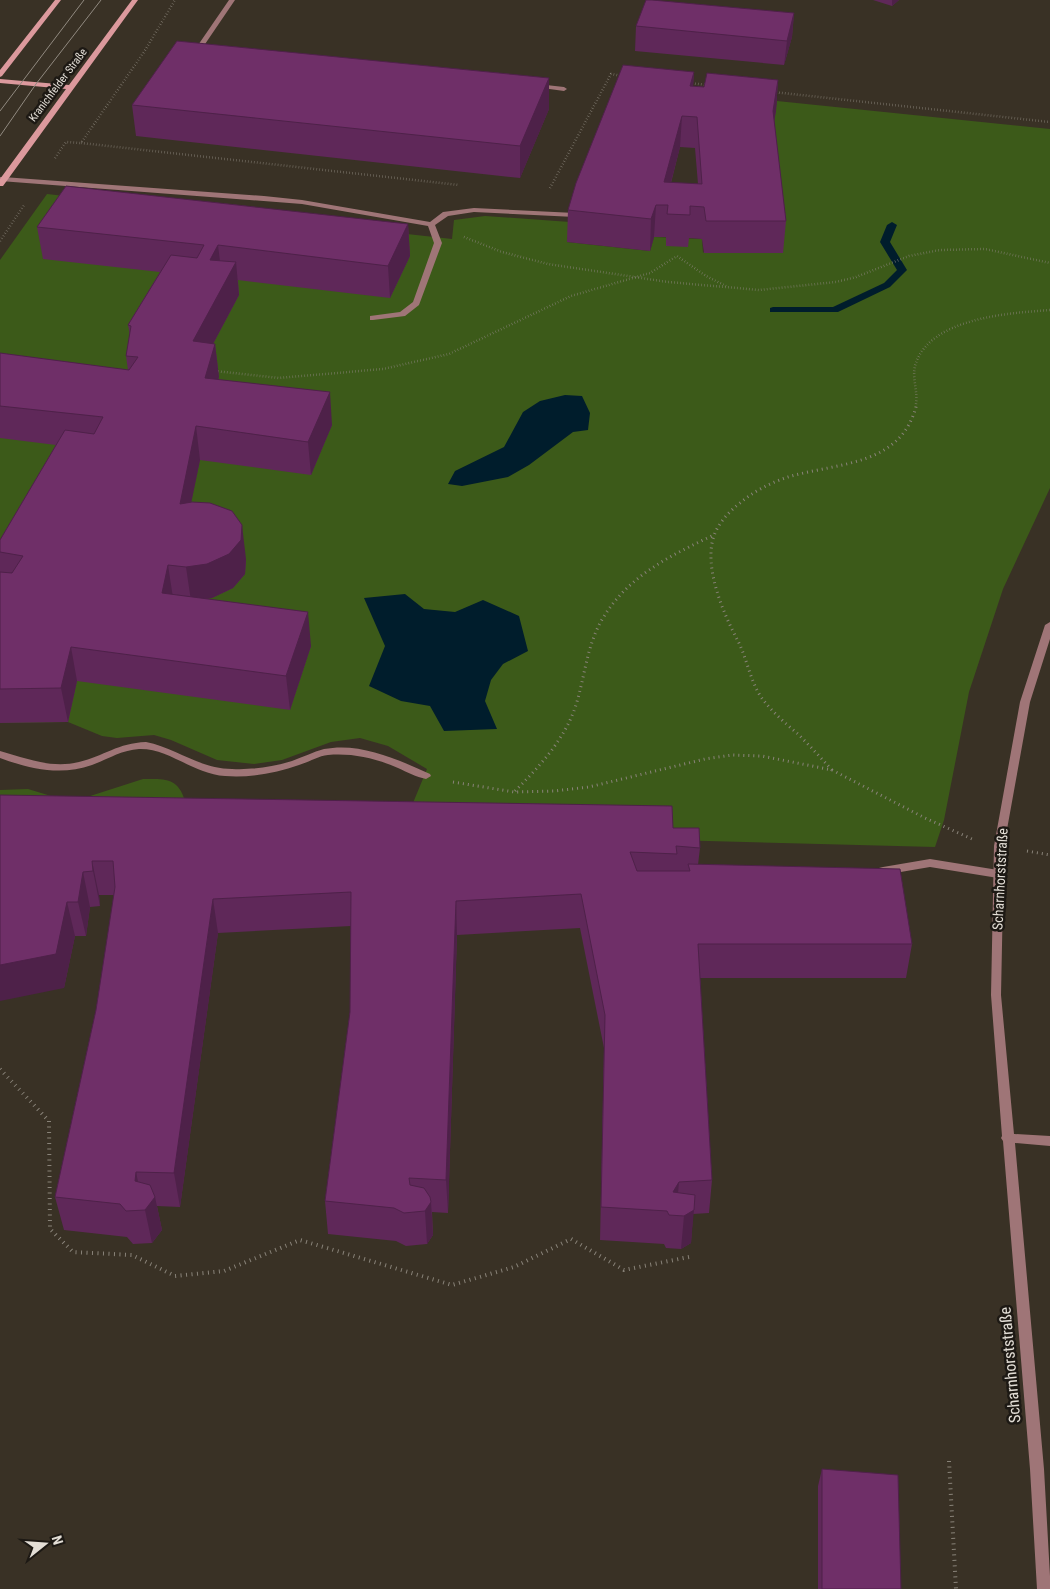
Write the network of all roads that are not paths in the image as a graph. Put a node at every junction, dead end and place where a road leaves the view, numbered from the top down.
1 (58, 0) edge
2 (135, 0) edge
3 (232, 0) edge
4 (207, 52) edge
5 (0, 75) edge
6 (0, 81) edge
7 (534, 86) edge
8 (70, 87) junction
9 (564, 89) dead end
10 (2, 182) edge
11 (575, 215) edge
12 (431, 224) junction
13 (373, 318) dead end
14 (1050, 625) edge
15 (0, 754) edge
16 (426, 776) road end
17 (871, 872) edge
18 (998, 874) junction
19 (1007, 1138) junction
20 (1050, 1141) edge
21 (1044, 1589) edge

1 - 5 main road
2 - 8 main road, Kranichfelder Straße
3 - 4 street
6 - 8 main road
7 - 9 street
8 - 10 main road, Kranichfelder Straße
10 - 12 street
11 - 12 street
12 - 13 street
14 - 18 street, Scharnhorststraße
15 - 16 street
17 - 18 street
18 - 19 street, Scharnhorststraße
19 - 20 street
19 - 21 street, Scharnhorststraße

